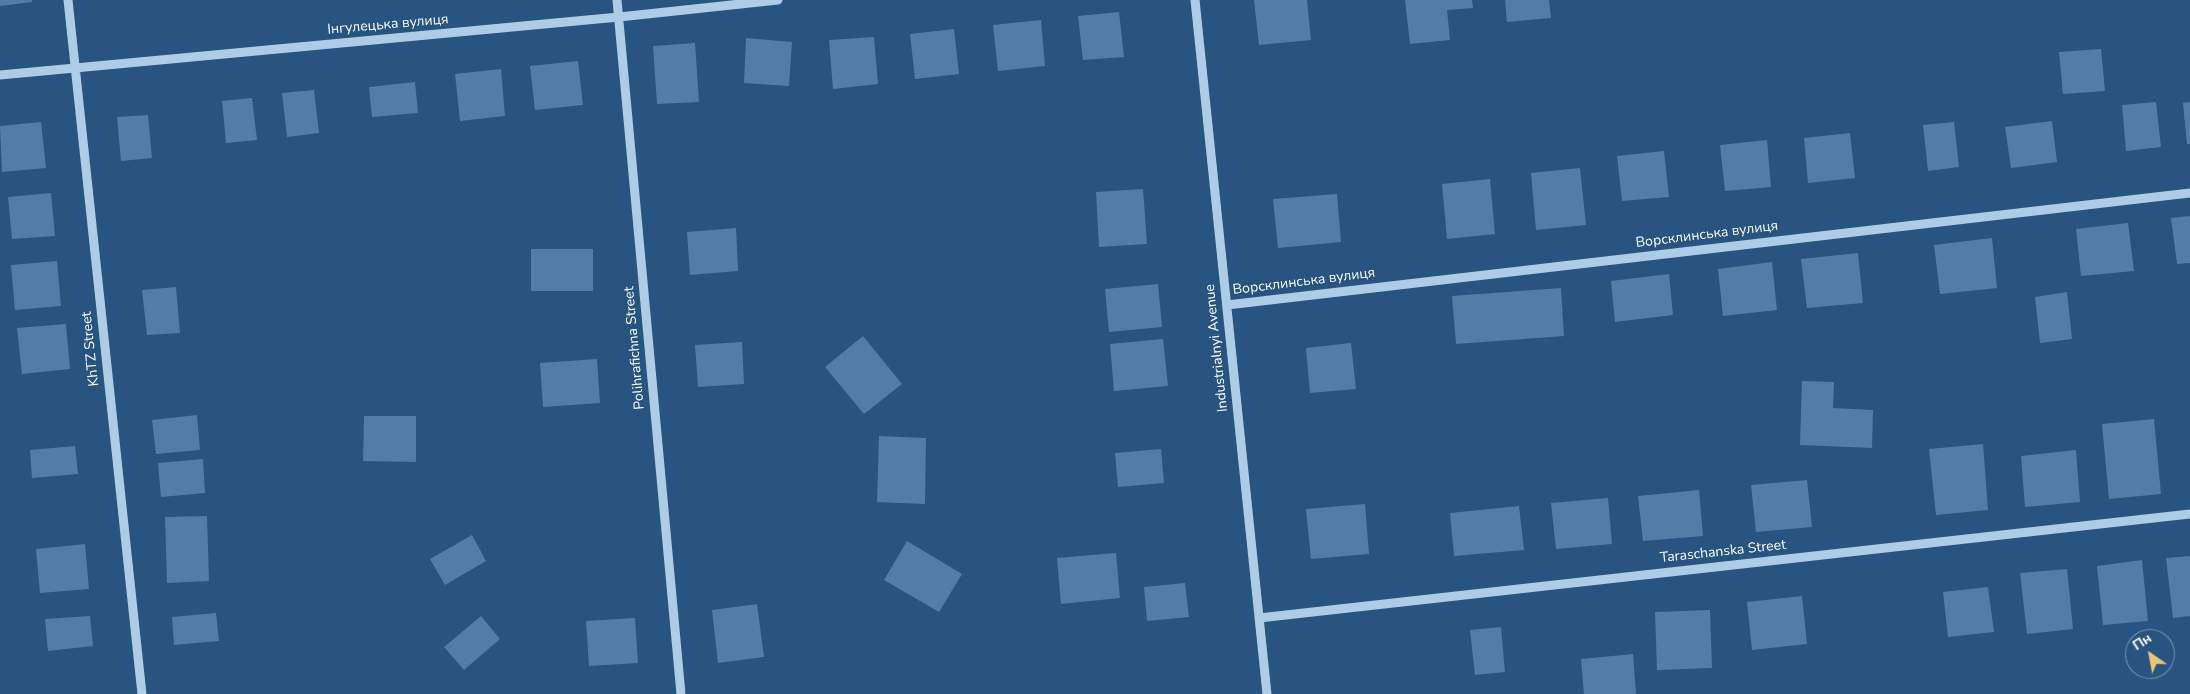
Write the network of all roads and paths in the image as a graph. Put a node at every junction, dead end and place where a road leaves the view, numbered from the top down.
1 (68, 0) edge
2 (617, 0) edge
3 (778, 0) edge
4 (1195, 0) edge
5 (619, 17) junction
6 (74, 67) junction
7 (0, 75) edge
8 (2190, 193) edge
9 (1227, 305) junction
10 (2190, 514) edge
11 (1259, 618) junction
12 (142, 694) edge
13 (681, 694) edge
14 (1267, 694) edge

1 - 6 street, KhTZ Street
2 - 5 street, Polihrafichna Street
3 - 5 street, Інгулецька вулиця
4 - 9 street, Industrialnyi Avenue
5 - 6 street, Інгулецька вулиця
5 - 13 street, Polihrafichna Street
6 - 7 street, Інгулецька вулиця
6 - 12 street, KhTZ Street
8 - 9 street, Ворсклинська вулиця
9 - 11 street, Industrialnyi Avenue
10 - 11 street, Taraschanska Street
11 - 14 street, Industrialnyi Avenue

